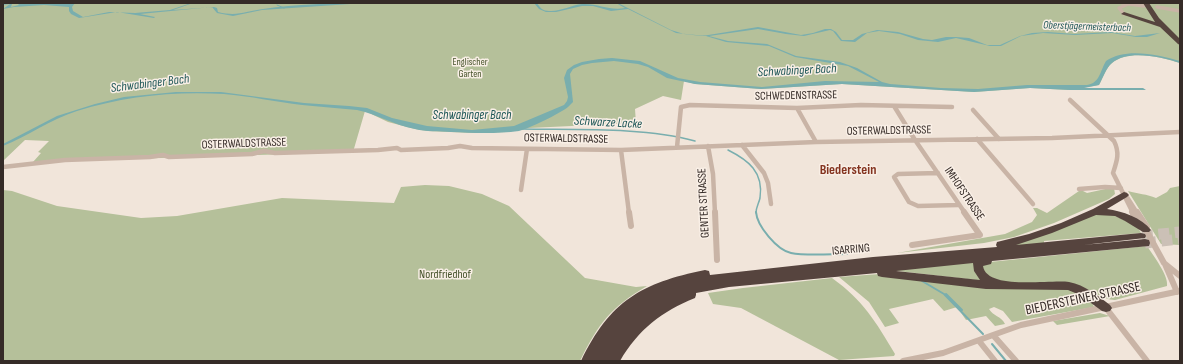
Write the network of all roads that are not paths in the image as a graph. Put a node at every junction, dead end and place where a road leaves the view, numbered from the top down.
1 (1124, 4) edge
2 (1145, 4) edge
3 (1154, 5) edge
4 (1180, 11) edge
5 (1124, 14) joint
6 (1153, 15) junction
7 (1145, 20) junction
8 (1161, 25) junction
9 (1170, 31) junction
10 (1180, 33) edge
11 (1180, 38) edge
12 (1180, 43) edge
13 (1070, 100) dead end
14 (894, 106) junction
15 (952, 107) dead end
16 (797, 108) junction
17 (972, 110) dead end
18 (1180, 132) edge
19 (1109, 135) junction
20 (977, 139) junction
21 (999, 139) junction
22 (915, 140) junction
23 (816, 142) junction
24 (742, 145) junction
25 (708, 146) junction
26 (677, 147) junction
27 (527, 149) junction
28 (621, 150) junction
29 (3, 167) edge
30 (938, 173) junction
31 (1079, 189) dead end
32 (521, 190) dead end
33 (1123, 192) junction
34 (771, 204) dead end
35 (1033, 204) dead end
36 (958, 205) junction
37 (1092, 213) junction
38 (631, 226) dead end
39 (1144, 236) junction
40 (912, 246) dead end
41 (948, 254) junction
42 (1005, 256) junction
43 (717, 260) dead end
44 (1164, 263) junction
45 (883, 270) junction
46 (775, 271) junction
47 (1180, 276) edge
48 (729, 283) junction
49 (1001, 286) junction
50 (1179, 291) edge
51 (1106, 308) junction
52 (993, 335) junction
53 (979, 341) junction
54 (587, 361) edge
55 (596, 361) edge
56 (605, 361) edge
57 (614, 361) edge
58 (906, 361) edge
59 (995, 361) edge
60 (1016, 361) edge
61 (1147, 361) edge

1 - 2 street
1 - 5 street
2 - 6 highway
3 - 4 street
3 - 9 highway
5 - 7 highway
6 - 7 highway
6 - 8 highway
7 - 8 highway
8 - 9 highway
9 - 10 highway
9 - 11 highway
9 - 12 highway
13 - 19 street
14 - 15 street, SCHWEDENSTRASSE
14 - 16 street, SCHWEDENSTRASSE
14 - 22 street, IMHOFSTRASSE
16 - 23 street
16 - 26 street, SCHWEDENSTRASSE
17 - 21 street
18 - 19 street, OSTERWALDSTRASSE
19 - 21 street, OSTERWALDSTRASSE
19 - 33 street
20 - 21 street, OSTERWALDSTRASSE
20 - 22 street, OSTERWALDSTRASSE
20 - 35 street
22 - 23 street, OSTERWALDSTRASSE
22 - 30 street, IMHOFSTRASSE
23 - 24 street, OSTERWALDSTRASSE
24 - 25 street, OSTERWALDSTRASSE
24 - 34 street
25 - 26 street, OSTERWALDSTRASSE
25 - 43 street, GENTER STRASSE
26 - 28 street, OSTERWALDSTRASSE
27 - 28 street, OSTERWALDSTRASSE
27 - 29 street, OSTERWALDSTRASSE
27 - 32 street
28 - 38 street
30 - 36 street, IMHOFSTRASSE
30 - 36 street
31 - 33 street
33 - 37 highway
33 - 39 street
36 - 40 street, IMHOFSTRASSE
37 - 39 highway
37 - 41 highway
39 - 41 highway, ISARRING
39 - 42 highway
39 - 44 street
41 - 46 highway, ISARRING
42 - 45 highway
42 - 49 highway
44 - 47 street
44 - 50 street
45 - 48 highway, ISARRING
45 - 49 highway
46 - 54 highway
46 - 55 highway, ISARRING
48 - 56 highway, ISARRING
48 - 57 highway
49 - 51 highway
50 - 51 street, BIEDERSTEINER STRASSE
51 - 52 street, BIEDERSTEINER STRASSE
51 - 61 street
52 - 53 street, BIEDERSTEINER STRASSE
52 - 60 street
53 - 58 street, BIEDERSTEINER STRASSE
53 - 59 street

